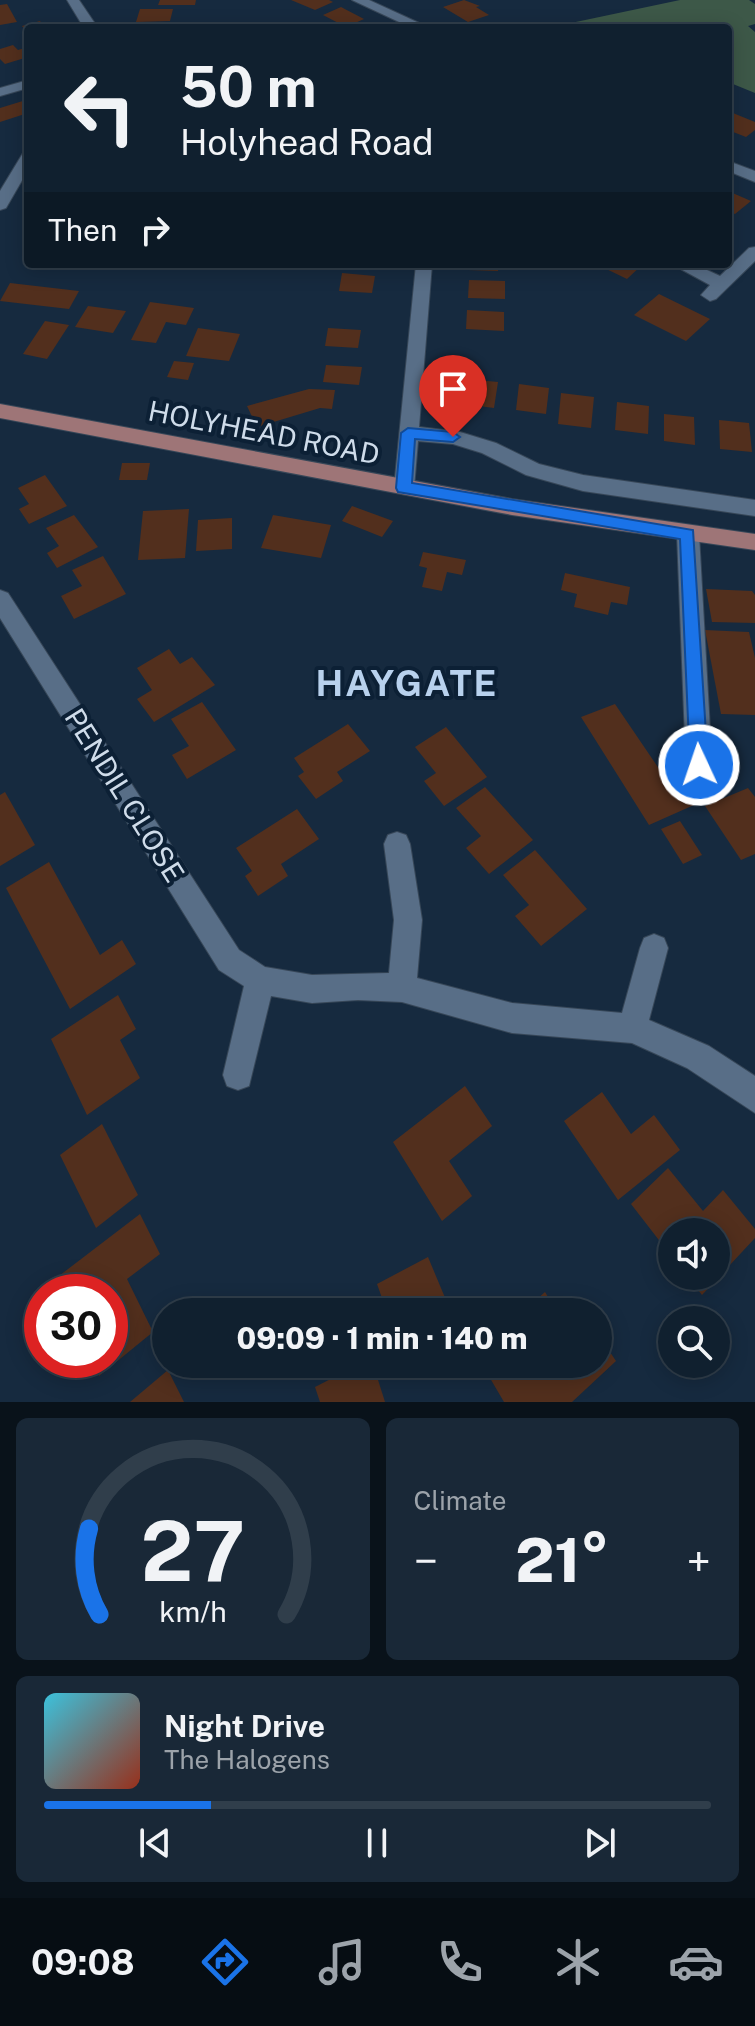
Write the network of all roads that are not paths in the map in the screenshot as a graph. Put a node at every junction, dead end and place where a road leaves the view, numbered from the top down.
1 (73, 0) edge
2 (358, 0) edge
3 (88, 24) edge
4 (414, 24) edge
5 (24, 85) edge
6 (0, 92) edge
7 (24, 163) edge
8 (732, 168) edge
9 (755, 177) edge
10 (0, 205) edge
11 (755, 252) edge
12 (424, 268) edge
13 (687, 268) edge
14 (0, 411) edge
15 (408, 433) junction
16 (404, 488) junction
17 (755, 508) edge
18 (688, 534) junction
19 (755, 542) edge
20 (0, 599) edge
21 (699, 765) dead end
22 (397, 844) dead end
23 (654, 948) dead end
24 (260, 980) junction
25 (402, 988) junction
26 (632, 1028) junction
27 (238, 1075) dead end
28 (755, 1098) edge

1 - 3 street
2 - 4 street
5 - 6 street
7 - 10 street
8 - 9 street
11 - 13 street
12 - 15 street
14 - 16 main road, HOLYHEAD ROAD
15 - 16 street
15 - 17 street, HOLYHEAD ROAD
16 - 18 main road, HOLYHEAD ROAD
18 - 19 main road, HOLYHEAD ROAD
18 - 21 street
20 - 24 street, PENDIL CLOSE
22 - 25 street
23 - 26 street
24 - 25 street, PENDIL CLOSE
24 - 27 street
25 - 26 street, PENDIL CLOSE
26 - 28 street, PENDIL CLOSE

